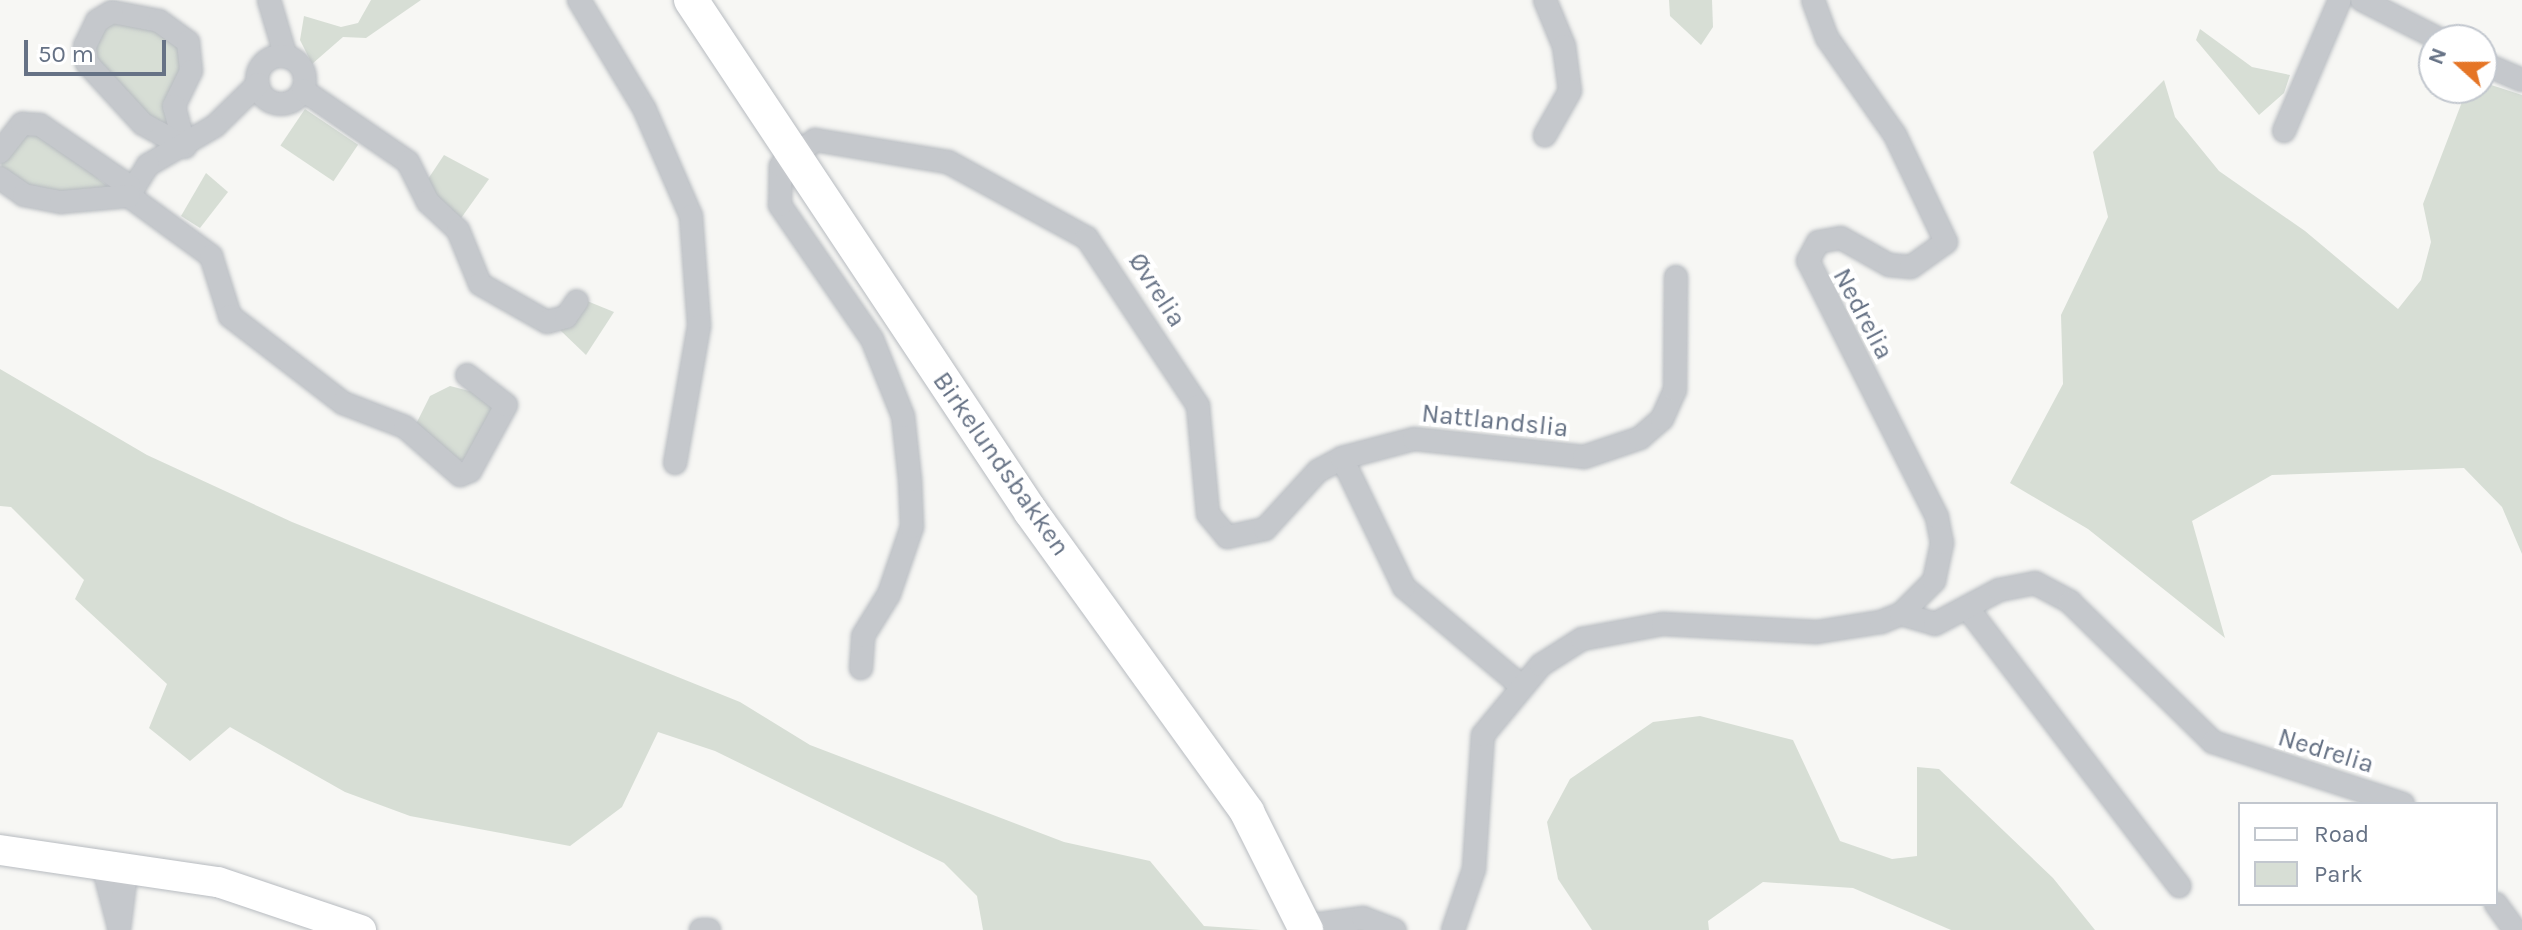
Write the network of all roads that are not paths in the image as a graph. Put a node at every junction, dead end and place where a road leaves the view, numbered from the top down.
1 (269, 0) edge
2 (579, 0) edge
3 (691, 0) edge
4 (1545, 0) edge
5 (1813, 0) edge
6 (2340, 0) edge
7 (2362, 0) edge
8 (2418, 28) edge
9 (286, 57) junction
10 (2498, 70) edge
11 (2522, 80) edge
12 (258, 84) junction
13 (303, 90) junction
14 (2284, 131) dead end
15 (1545, 135) dead end
16 (185, 147) junction
17 (0, 152) edge
18 (790, 156) junction
19 (0, 178) edge
20 (129, 191) junction
21 (1676, 277) dead end
22 (577, 301) dead end
23 (467, 375) dead end
24 (1342, 458) junction
25 (675, 463) dead end
26 (1969, 610) junction
27 (1901, 614) junction
28 (861, 668) dead end
29 (1519, 684) junction
30 (2397, 802) edge
31 (0, 850) edge
32 (115, 864) junction
33 (2179, 886) dead end
34 (2497, 906) edge
35 (120, 928) edge
36 (1305, 928) edge
37 (361, 930) edge
38 (701, 930) edge
39 (709, 930) edge
40 (1395, 930) edge
41 (1453, 930) edge
42 (2515, 930) edge

1 - 9 street
2 - 25 street
3 - 18 main road, Birkelundsbakken
4 - 15 street
5 - 27 street, Nedrelia
6 - 14 street
7 - 8 street
9 - 12 street
9 - 13 street
10 - 11 street
12 - 13 street
12 - 16 street
13 - 22 street
16 - 16 street
16 - 20 street
17 - 20 street
18 - 24 street, Øvrelia
18 - 28 street
18 - 36 main road, Birkelundsbakken
19 - 20 street
20 - 23 street
21 - 24 street, Nattlandslia
24 - 29 street
26 - 27 street, Nedrelia
26 - 30 street, Nedrelia
26 - 33 street
27 - 29 street, Nedrelia
29 - 41 street
31 - 32 street
32 - 35 street
32 - 37 street
34 - 42 street
36 - 40 street
38 - 39 street

